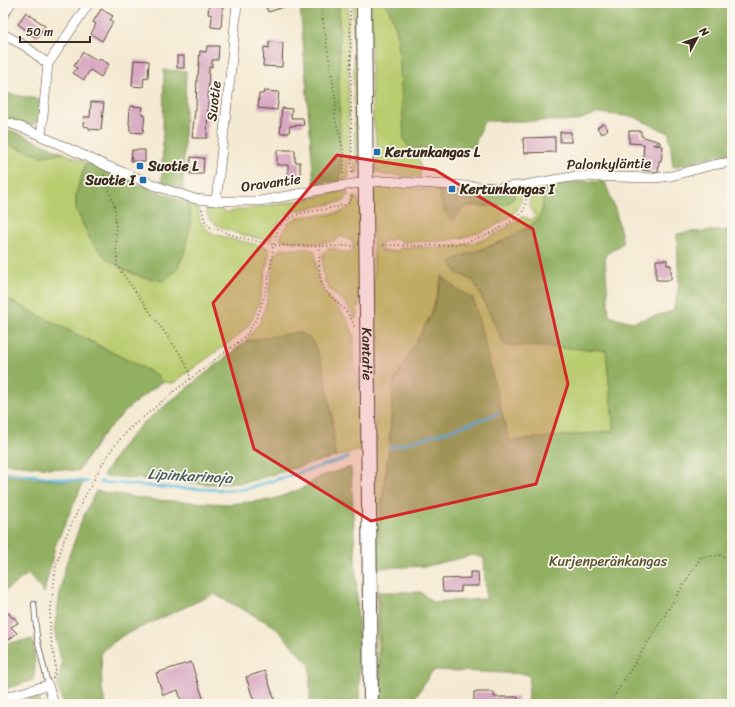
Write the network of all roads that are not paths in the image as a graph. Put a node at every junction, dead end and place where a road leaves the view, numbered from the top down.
1 (11, 3) edge
2 (89, 3) edge
3 (237, 3) edge
4 (364, 3) edge
5 (3, 16) edge
6 (3, 34) edge
7 (48, 64) junction
8 (3, 121) edge
9 (41, 136) junction
10 (732, 162) edge
11 (366, 182) junction
12 (216, 201) junction
13 (34, 604) dead end
14 (48, 685) junction
15 (3, 698) edge
16 (54, 704) edge
17 (371, 704) edge

1 - 5 street
2 - 7 street
3 - 12 street, Suotie
4 - 11 main road, Kantatie
6 - 7 street
7 - 9 street
8 - 9 street, Oravantie
9 - 12 street, Oravantie
10 - 11 street, Palonkyläntie
11 - 12 street, Oravantie
11 - 17 main road, Kantatie
13 - 14 lane
14 - 15 street
14 - 16 street

